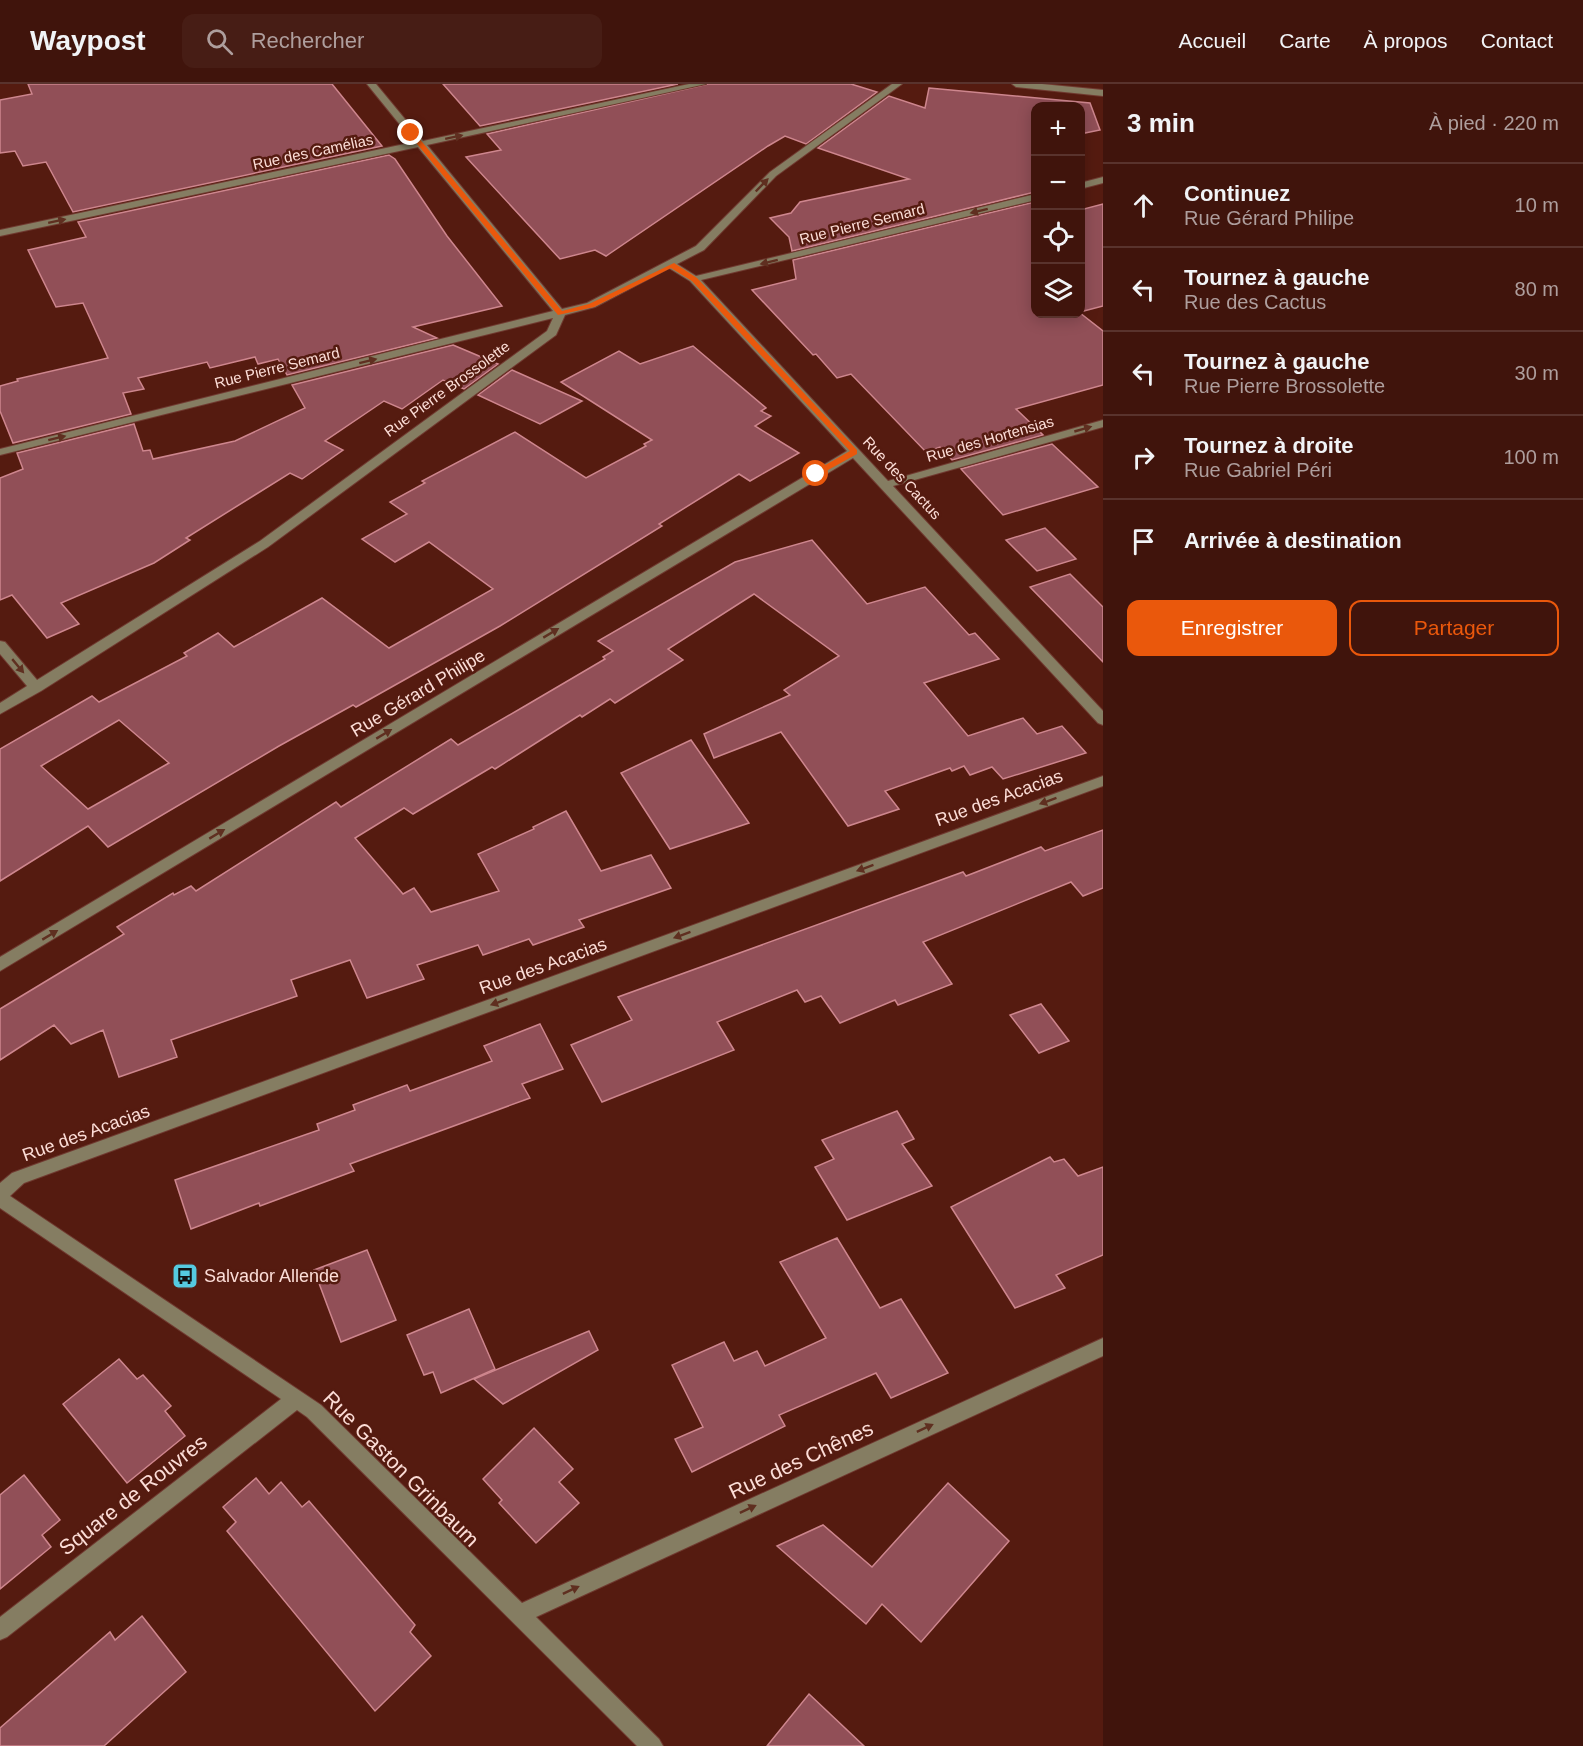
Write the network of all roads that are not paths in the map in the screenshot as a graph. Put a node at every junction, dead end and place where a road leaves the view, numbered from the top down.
1 (371, 84) edge
2 (702, 84) edge
3 (898, 84) edge
4 (1016, 84) edge
5 (1103, 93) edge
6 (421, 144) junction
7 (1103, 180) edge
8 (1085, 185) edge
9 (1031, 198) edge
10 (0, 233) edge
11 (672, 265) junction
12 (694, 279) junction
13 (560, 313) junction
14 (1103, 423) edge
15 (0, 452) edge
16 (854, 452) junction
17 (885, 485) junction
18 (0, 645) edge
19 (36, 688) junction
20 (0, 710) edge
21 (1103, 720) edge
22 (1103, 781) edge
23 (0, 965) edge
24 (0, 1194) edge
25 (0, 1199) edge
26 (1103, 1347) edge
27 (296, 1399) junction
28 (518, 1615) junction
29 (0, 1629) edge
30 (652, 1746) edge

1 - 6 street
6 -> 2 street, Rue des Camélias
11 -> 3 street
4 - 5 street
10 -> 6 street, Rue des Camélias
6 - 13 street
7 - 8 street
9 -> 12 street, Rue Pierre Semard
11 - 12 street, Rue des Cactus
11 - 13 street
12 - 16 street, Rue des Cactus
15 -> 13 street, Rue Pierre Semard
13 - 19 street, Rue Pierre Brossolette
17 -> 14 street, Rue des Hortensias
16 - 17 street, Rue des Cactus
23 -> 16 street, Rue Gérard Philipe
17 - 21 street, Rue des Cactus
18 -> 19 street
19 - 20 street, Rue Pierre Brossolette
22 -> 24 street, Rue des Acacias
25 - 27 street, Rue Gaston Grinbaum
28 -> 26 street, Rue des Chênes
27 - 28 street, Rue Gaston Grinbaum
27 - 29 street, Square de Rouvres
28 - 30 street, Rue Gaston Grinbaum

